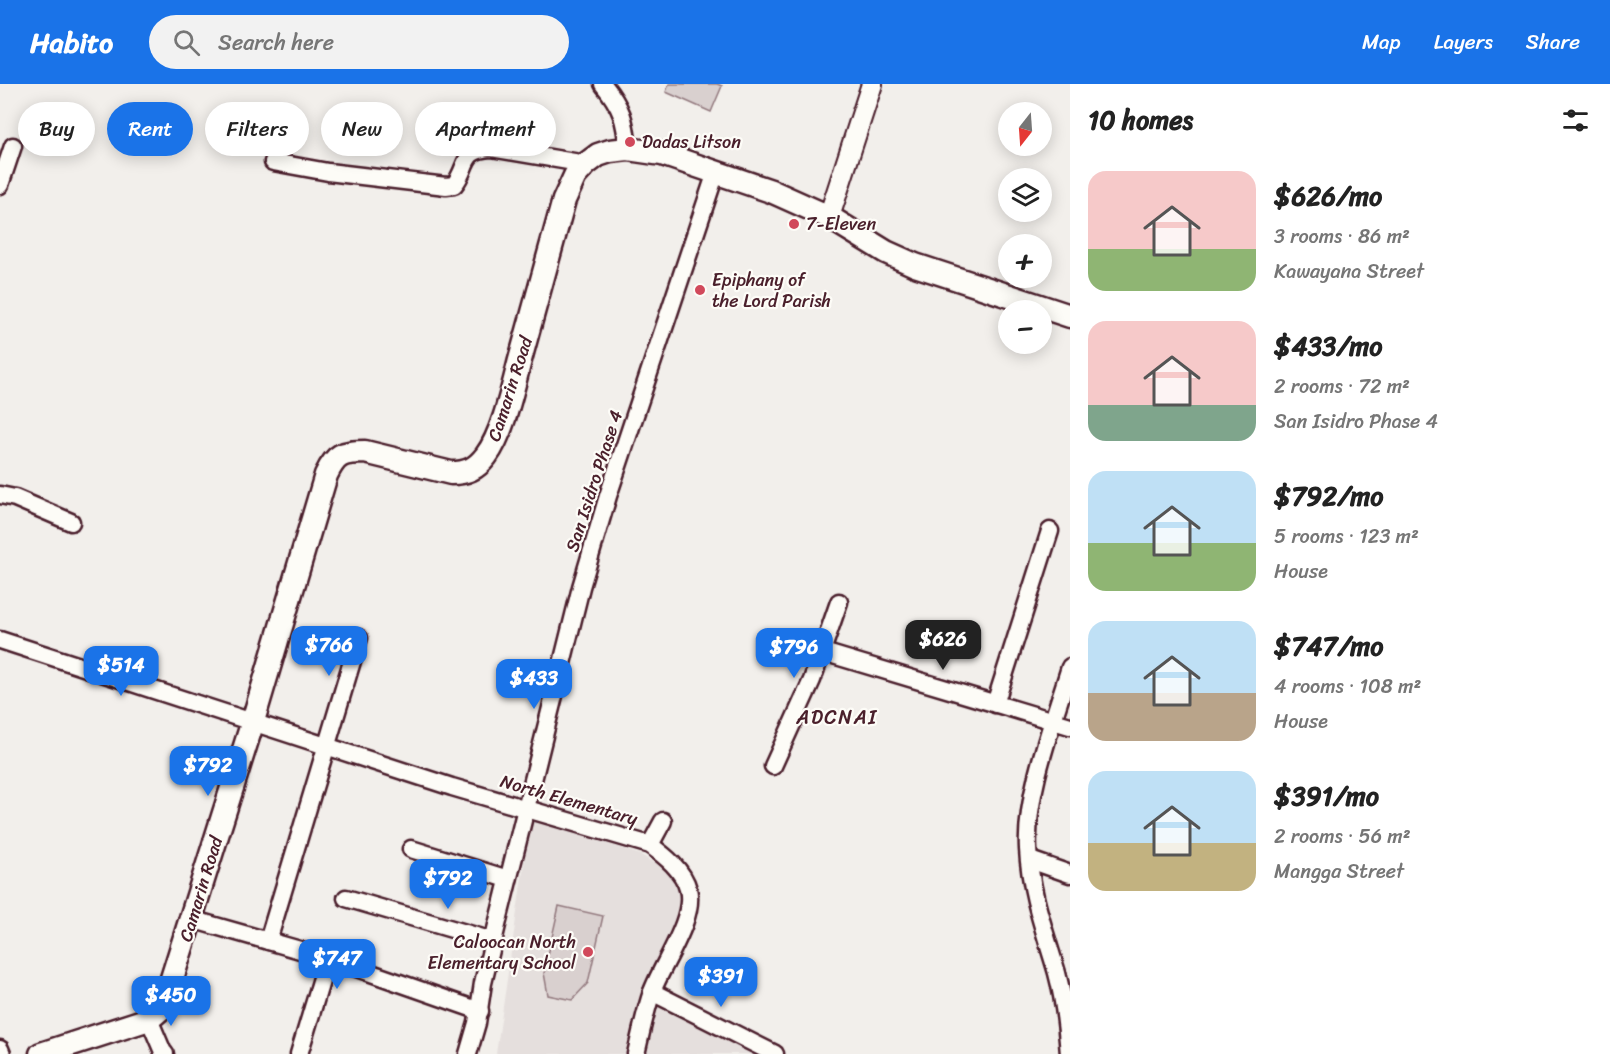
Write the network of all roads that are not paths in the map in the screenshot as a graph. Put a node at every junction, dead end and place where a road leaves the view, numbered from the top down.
1 (603, 84) edge
2 (872, 84) edge
3 (13, 146) dead end
4 (628, 149) junction
5 (273, 162) dead end
6 (586, 164) junction
7 (716, 172) junction
8 (0, 185) edge
9 (829, 217) junction
10 (1070, 316) edge
11 (0, 495) edge
12 (71, 522) dead end
13 (1050, 531) dead end
14 (839, 602) dead end
15 (359, 638) dead end
16 (0, 640) edge
17 (823, 652) junction
18 (1070, 667) edge
19 (995, 704) junction
20 (253, 721) junction
21 (1053, 721) junction
22 (1070, 726) edge
23 (327, 745) junction
24 (773, 766) dead end
25 (527, 808) junction
26 (663, 821) dead end
27 (650, 845) junction
28 (411, 849) dead end
29 (1030, 860) junction
30 (1070, 874) edge
31 (508, 879) junction
32 (346, 898) dead end
33 (191, 919) junction
34 (268, 941) junction
35 (493, 941) junction
36 (328, 958) junction
37 (652, 992) junction
38 (480, 1011) junction
39 (149, 1019) junction
40 (0, 1049) edge
41 (764, 1052) edge
42 (2, 1054) edge
43 (41, 1054) edge
44 (165, 1054) edge
45 (299, 1054) edge
46 (468, 1054) edge
47 (636, 1054) edge
48 (1069, 1054) edge

1 - 4 street
2 - 9 street
3 - 8 street
4 - 6 main road, Camarin Road
4 - 7 main road, Camarin Road
5 - 6 street
6 - 20 main road, Camarin Road
7 - 9 main road, Camarin Road
7 - 25 street, San Isidro Phase 4
9 - 10 main road, Camarin Road
11 - 12 street
13 - 19 street
14 - 17 street
15 - 23 street
16 - 20 street, North Elementary
17 - 19 street
17 - 24 street
18 - 21 street
19 - 21 street
20 - 23 street, North Elementary
20 - 33 main road, Camarin Road
21 - 22 street
21 - 29 street
23 - 25 street, North Elementary
23 - 34 street
25 - 27 street, North Elementary
25 - 31 street, San Isidro Phase 4
26 - 27 street
27 - 37 street, North Elementary
28 - 31 street
29 - 30 street
29 - 48 street
31 - 35 street, San Isidro Phase 4
32 - 35 street
33 - 34 street
33 - 39 main road, Camarin Road
34 - 36 street
35 - 38 street, San Isidro Phase 4
36 - 38 street
36 - 45 street
37 - 41 street
37 - 47 street, North Elementary
38 - 46 street, San Isidro Phase 4
39 - 43 main road
39 - 44 street
40 - 42 street

